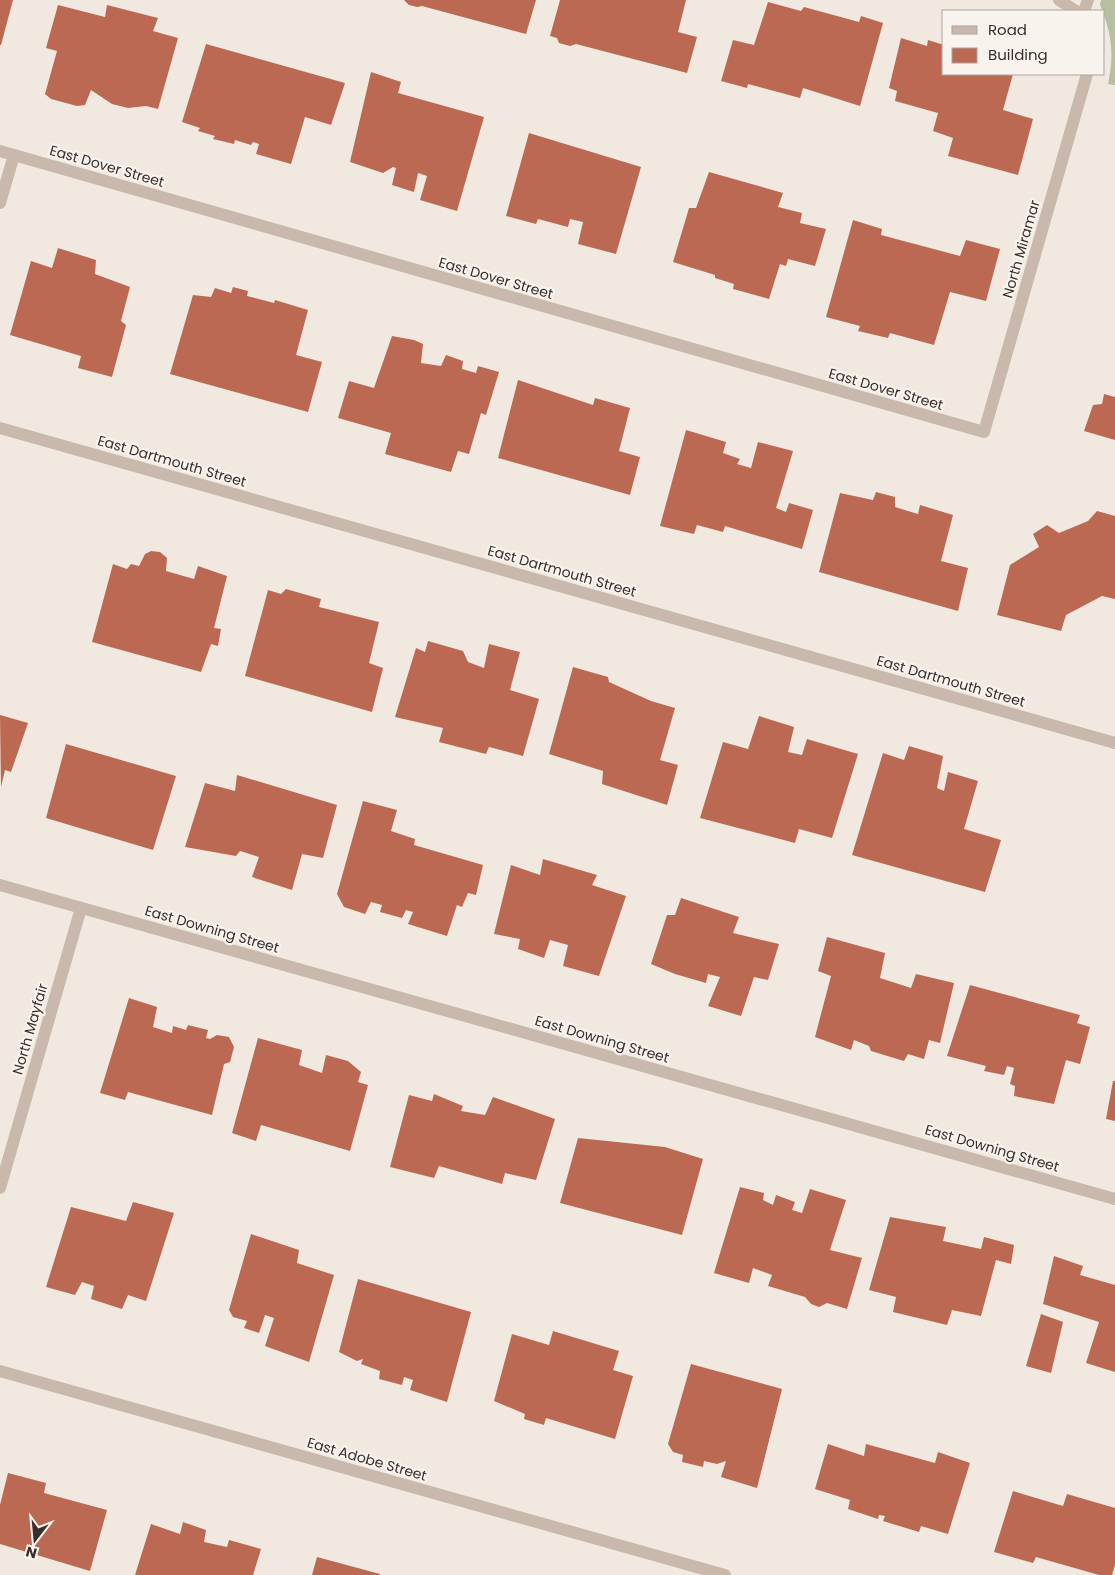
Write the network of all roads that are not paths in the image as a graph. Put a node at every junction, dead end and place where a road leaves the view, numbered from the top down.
1 (1059, 0) edge
2 (1074, 10) edge
3 (1087, 75) edge
4 (0, 152) edge
5 (14, 155) junction
6 (0, 203) edge
7 (0, 428) edge
8 (984, 432) joint
9 (1115, 743) edge
10 (0, 885) edge
11 (81, 908) junction
12 (0, 1188) edge
13 (1115, 1199) edge
14 (0, 1371) edge
15 (717, 1574) edge

1 - 2 street
3 - 8 street, North Miramar
4 - 5 street, East Dover Street
5 - 6 street
5 - 8 street, East Dover Street
7 - 9 street, East Dartmouth Street
10 - 11 street, East Downing Street
11 - 12 street, North Mayfair
11 - 13 street, East Downing Street
14 - 15 street, East Adobe Street

